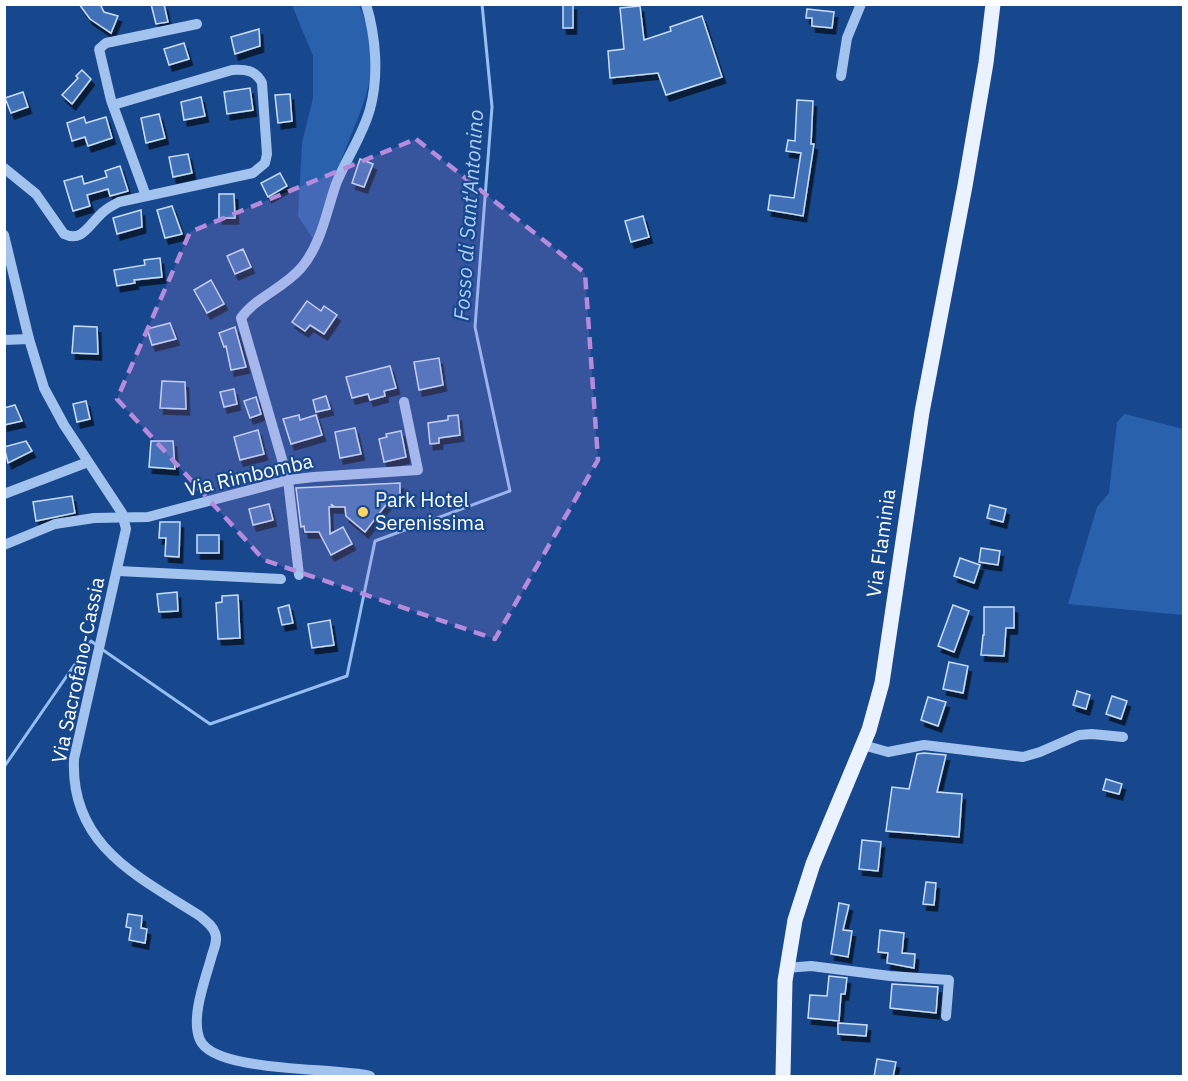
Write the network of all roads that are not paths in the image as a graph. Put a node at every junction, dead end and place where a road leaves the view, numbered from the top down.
1 (366, 4) edge
2 (861, 4) edge
3 (993, 4) edge
4 (197, 24) dead end
5 (841, 76) dead end
6 (113, 105) junction
7 (4, 168) edge
8 (146, 196) junction
9 (4, 235) edge
10 (29, 339) junction
11 (4, 340) edge
12 (404, 402) dead end
13 (88, 462) junction
14 (288, 480) junction
15 (4, 494) edge
16 (124, 518) junction
17 (4, 545) edge
18 (118, 571) junction
19 (299, 575) dead end
20 (281, 579) dead end
21 (1123, 738) dead end
22 (863, 746) junction
23 (786, 968) junction
24 (946, 1017) dead end
25 (370, 1077) edge
26 (783, 1077) edge

1 - 14 street
2 - 5 street
3 - 22 main road, Via Flaminia
4 - 6 street
6 - 8 street
6 - 8 street
7 - 8 street
9 - 10 street
10 - 11 street
10 - 13 street
12 - 14 street, Via Rimbomba
13 - 15 street
13 - 16 street
14 - 16 street, Via Rimbomba
14 - 19 street
16 - 17 street, Via Rimbomba
16 - 18 street, Via Sacrofano-Cassia
18 - 20 street
18 - 25 street, Via Sacrofano-Cassia
21 - 22 street
22 - 23 main road, Via Flaminia
23 - 24 street
23 - 26 main road, Via Flaminia

